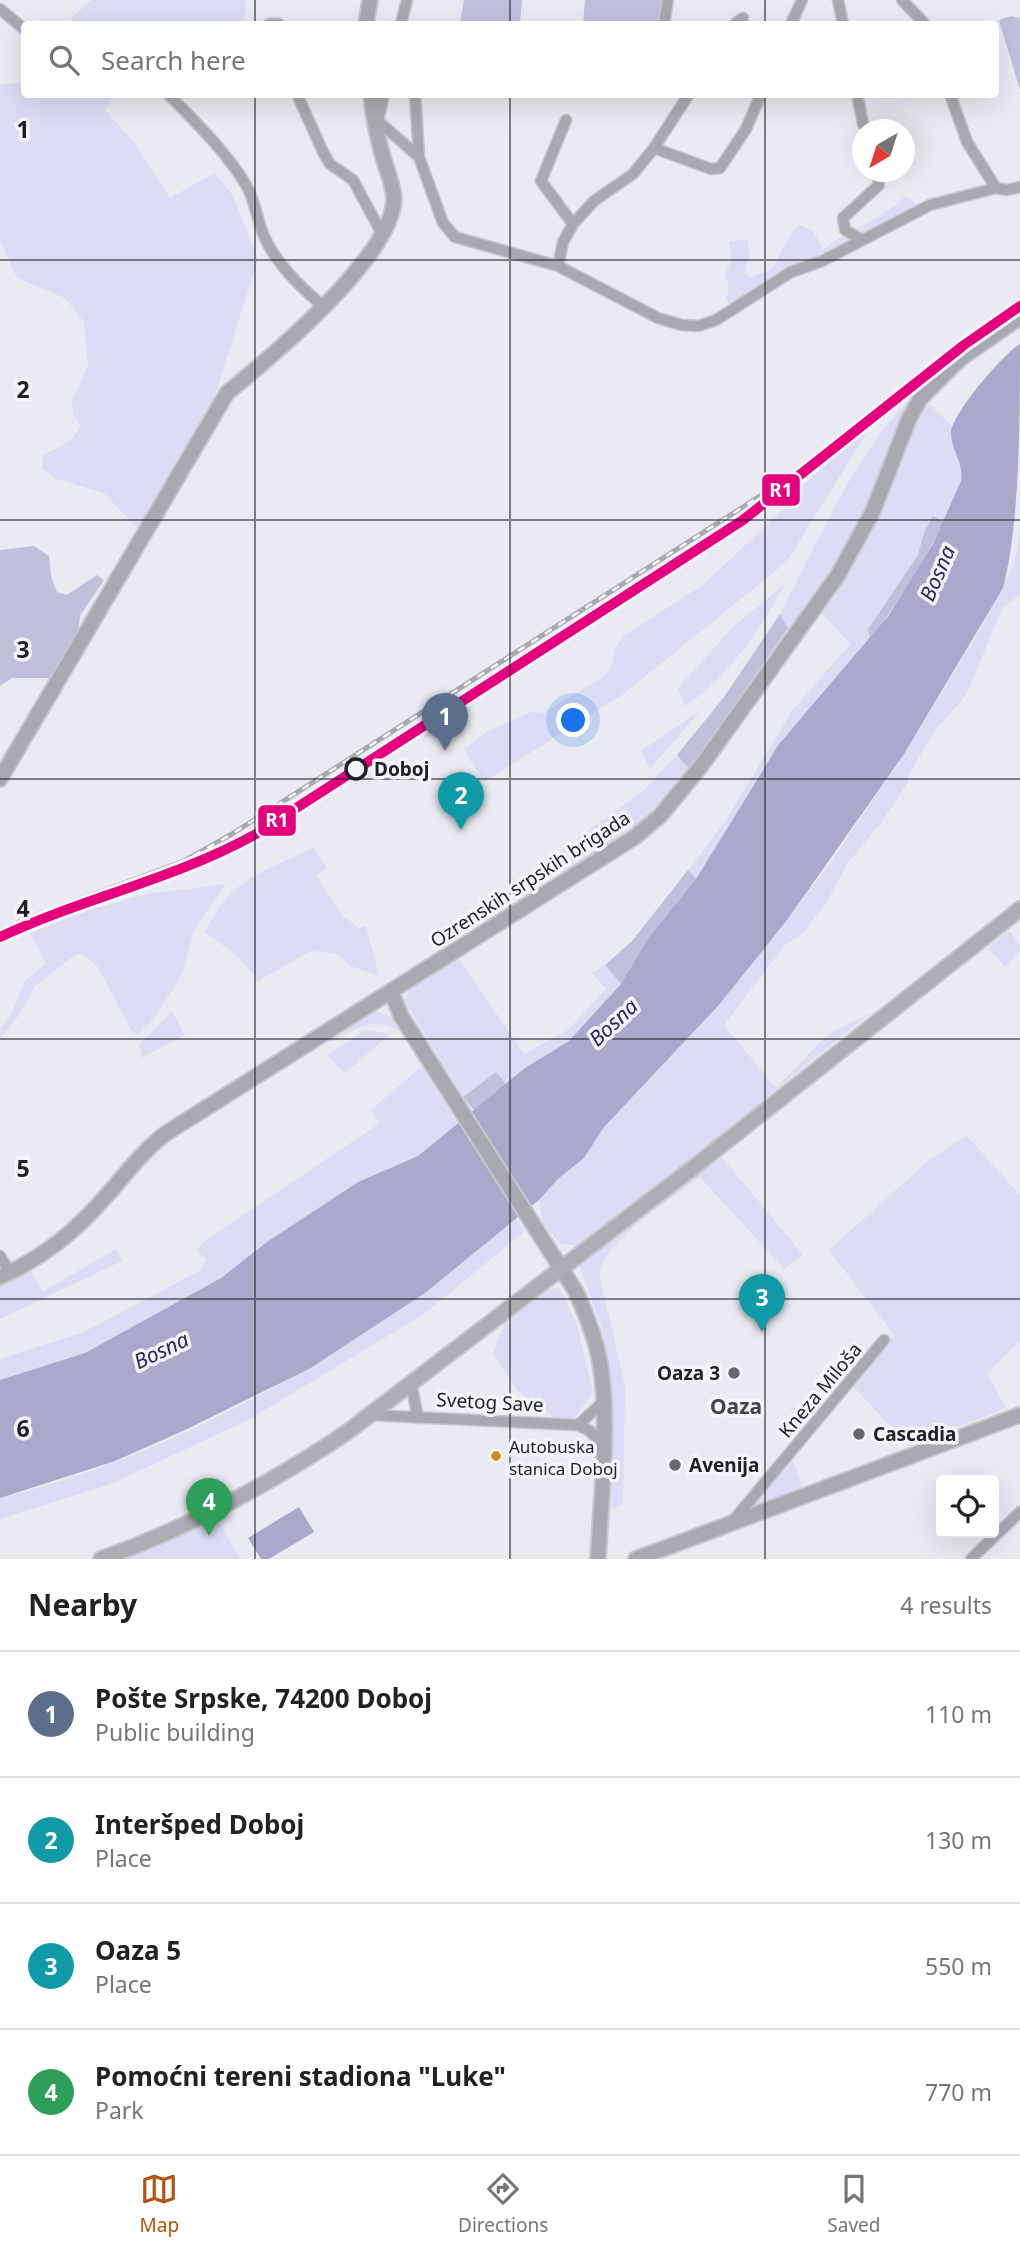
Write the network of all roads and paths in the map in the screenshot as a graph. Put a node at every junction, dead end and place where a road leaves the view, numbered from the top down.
1 (370, 0) edge
2 (407, 0) edge
3 (668, 0) edge
4 (802, 0) edge
5 (838, 0) edge
6 (902, 0) edge
7 (0, 9) edge
8 (366, 21) edge
9 (402, 21) edge
10 (664, 21) edge
11 (792, 21) edge
12 (842, 21) edge
13 (922, 21) edge
14 (21, 27) edge
15 (172, 98) edge
16 (299, 98) edge
17 (371, 98) edge
18 (383, 98) edge
19 (415, 98) edge
20 (686, 98) edge
21 (759, 98) edge
22 (858, 98) edge
23 (951, 98) edge
24 (862, 119) edge
25 (566, 120) dead end
26 (376, 121) junction
27 (654, 148) junction
28 (419, 157) junction
29 (878, 182) edge
30 (1020, 187) edge
31 (996, 188) junction
32 (573, 224) junction
33 (382, 233) junction
34 (862, 240) junction
35 (558, 266) junction
36 (323, 306) junction
37 (1020, 317) edge
38 (0, 779) edge
39 (1020, 909) edge
40 (391, 991) junction
41 (0, 1256) edge
42 (561, 1268) junction
43 (5, 1275) edge
44 (884, 1340) dead end
45 (411, 1383) junction
46 (603, 1402) junction
47 (369, 1415) junction
48 (1020, 1415) edge
49 (418, 1418) junction
50 (578, 1424) junction
51 (602, 1445) junction
52 (1020, 1512) edge
53 (728, 1527) junction
54 (101, 1559) edge
55 (598, 1559) edge
56 (636, 1559) edge
57 (971, 1559) edge

1 - 8 street
2 - 9 street
3 - 10 street
4 - 11 street
5 - 12 street
6 - 13 street
7 - 14 street
15 - 36 street
16 - 33 street
17 - 26 street
18 - 26 street
19 - 28 street
20 - 27 street
21 - 27 street
22 - 24 street
23 - 31 street
25 - 32 street
26 - 28 street
26 - 33 street
27 - 32 street
28 - 35 street
29 - 34 street
30 - 31 street
31 - 34 street
32 - 35 street
33 - 36 street
34 - 35 street
36 - 38 street
37 - 40 street, Ozrenskih srpskih brigada
39 - 42 main road
40 - 42 street
40 - 43 street, Ozrenskih srpskih brigada
41 - 43 street
42 - 45 main road
42 - 46 street
44 - 53 street, Kneza Miloša
45 - 47 main road
45 - 49 street
46 - 50 street
46 - 51 street
47 - 49 street, Svetog Save
47 - 54 main road
48 - 53 street
49 - 50 street, Svetog Save
50 - 51 street
51 - 55 street
52 - 57 street
53 - 56 street

